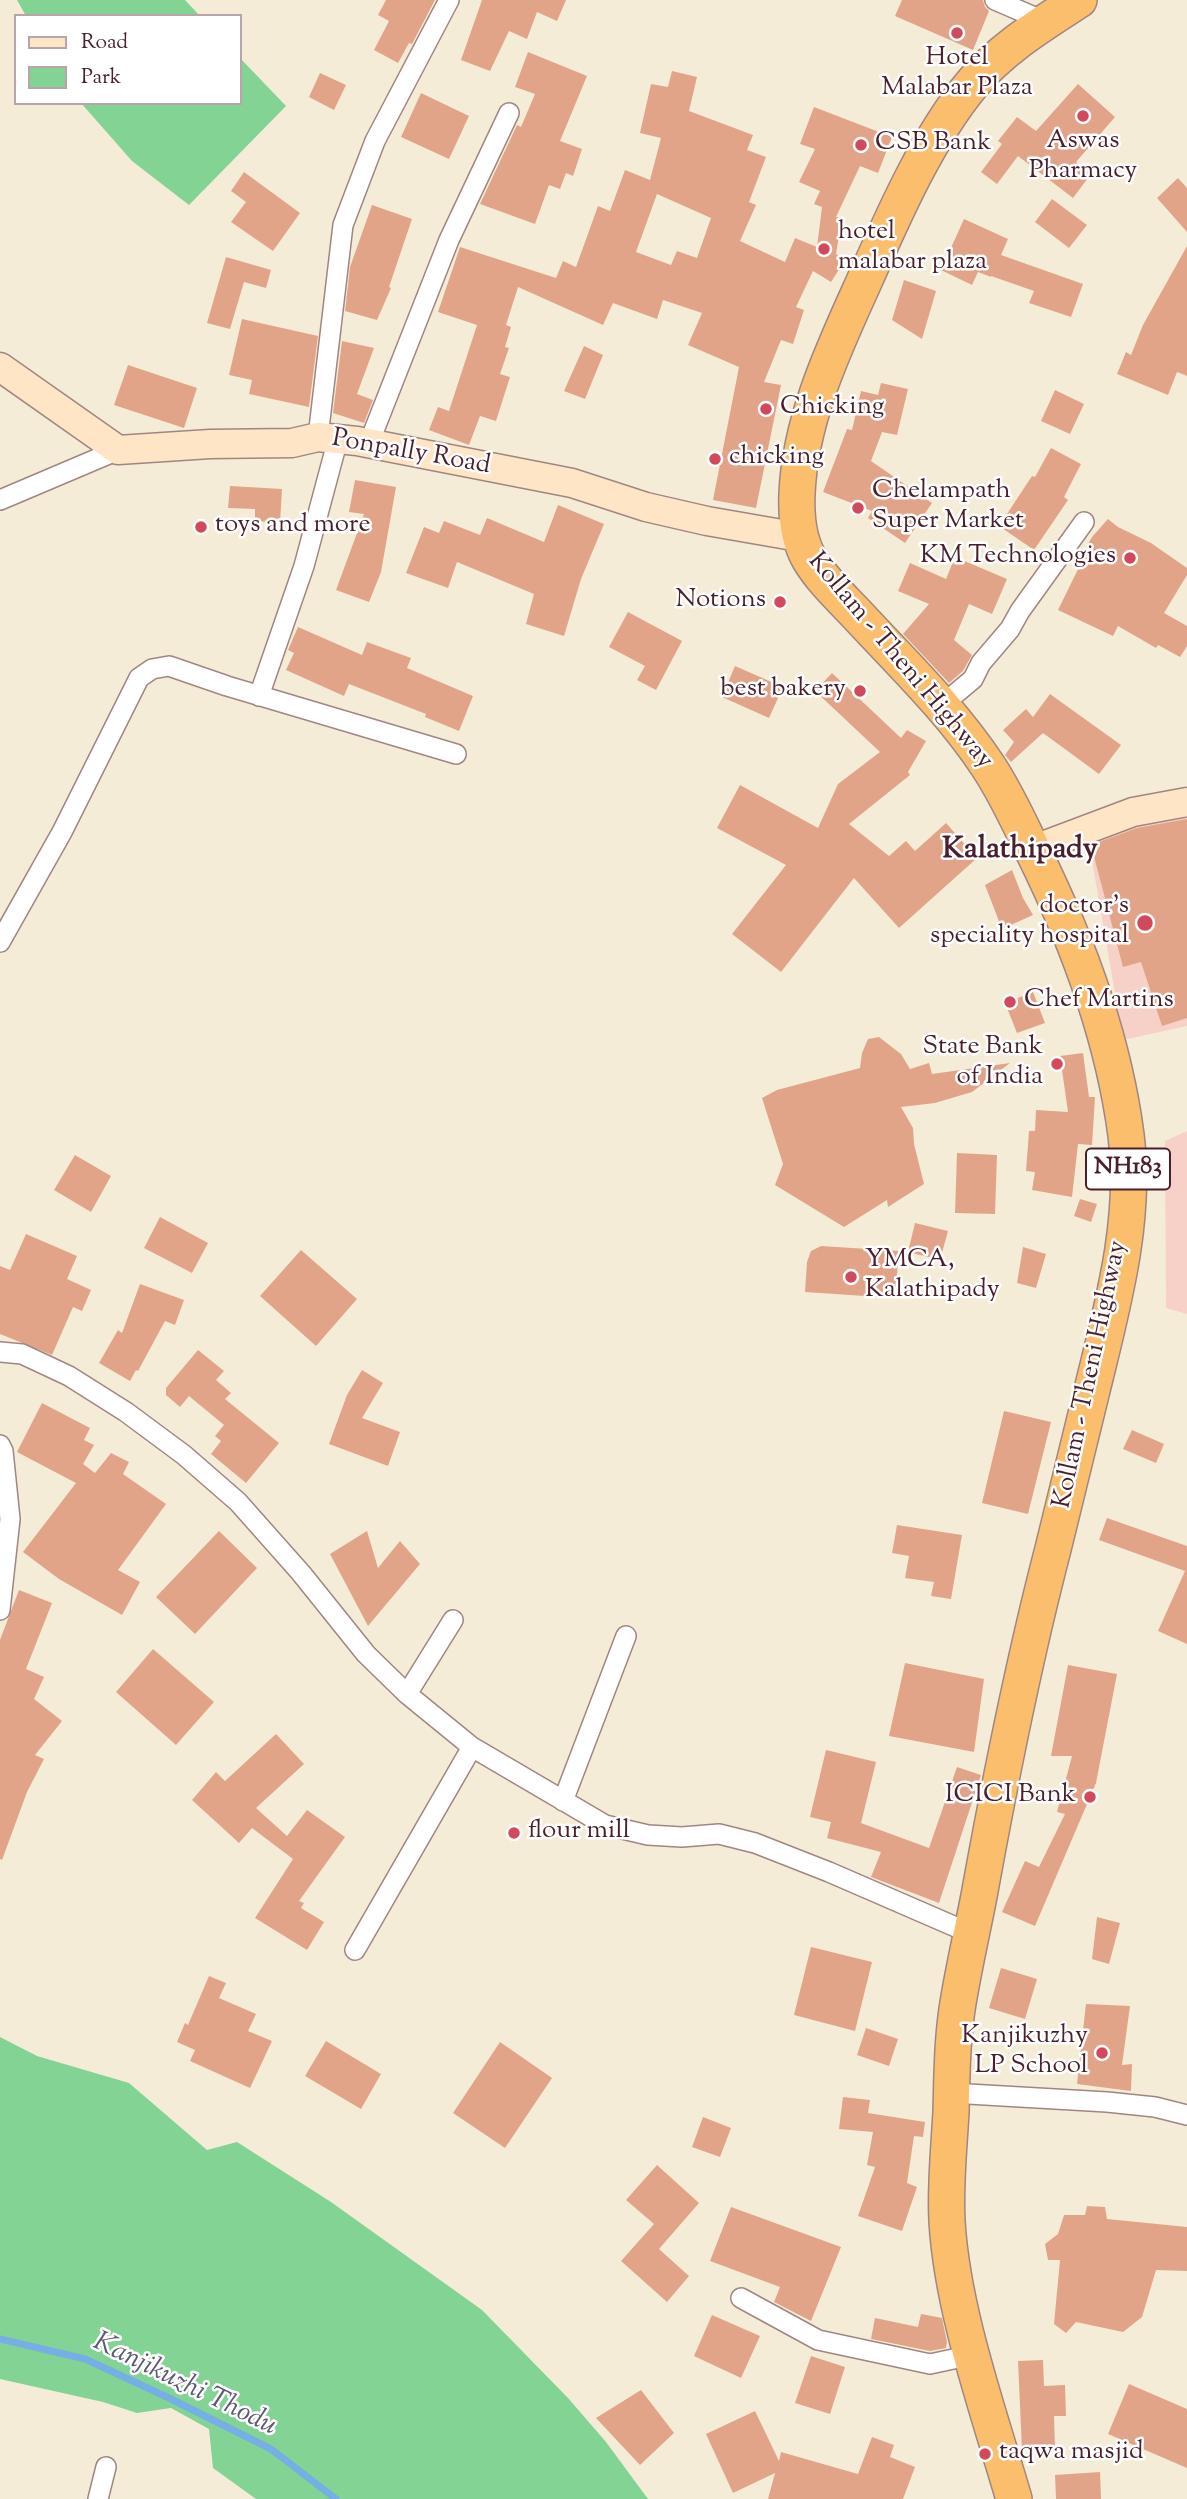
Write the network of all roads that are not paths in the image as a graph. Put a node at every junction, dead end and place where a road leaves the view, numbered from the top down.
1 (449, 0) edge
2 (995, 0) edge
3 (1079, 0) edge
4 (1046, 22) junction
5 (509, 113) dead end
6 (0, 368) edge
7 (328, 438) junction
8 (369, 443) junction
9 (118, 450) junction
10 (0, 500) edge
11 (1084, 522) dead end
12 (799, 537) junction
13 (259, 696) junction
14 (942, 705) junction
15 (456, 754) dead end
16 (1187, 802) edge
17 (1032, 850) junction
18 (0, 942) edge
19 (0, 1352) edge
20 (0, 1445) edge
21 (0, 1610) edge
22 (453, 1620) dead end
23 (626, 1636) dead end
24 (407, 1694) junction
25 (472, 1747) junction
26 (563, 1801) junction
27 (972, 1934) junction
28 (355, 1950) dead end
29 (951, 2093) junction
30 (1187, 2115) edge
31 (741, 2298) dead end
32 (972, 2355) junction
33 (106, 2467) dead end
34 (98, 2499) edge
35 (1014, 2499) edge

1 - 7 street
2 - 4 street
3 - 4 highway, Kollam - Theni Highway / NH183
4 - 12 highway, Kollam - Theni Highway / NH183
5 - 8 street
6 - 9 main road
7 - 8 main road, Ponpally Road
7 - 9 main road, Ponpally Road
7 - 13 street
8 - 12 main road, Ponpally Road
9 - 10 street
11 - 14 street
12 - 14 highway, Kollam - Theni Highway / NH183
13 - 15 street
13 - 18 street
14 - 17 highway, Kollam - Theni Highway / NH183
16 - 17 main road
17 - 27 highway, Kollam - Theni Highway / NH183
19 - 24 street
20 - 21 street
22 - 24 street
23 - 26 street
24 - 25 street
25 - 26 street
25 - 28 street
26 - 27 street
27 - 29 highway, Kollam - Theni Highway / NH183
29 - 30 street
29 - 32 highway, Kollam - Theni Highway / NH183
31 - 32 street
32 - 35 highway, Kollam - Theni Highway / NH183
33 - 34 street

